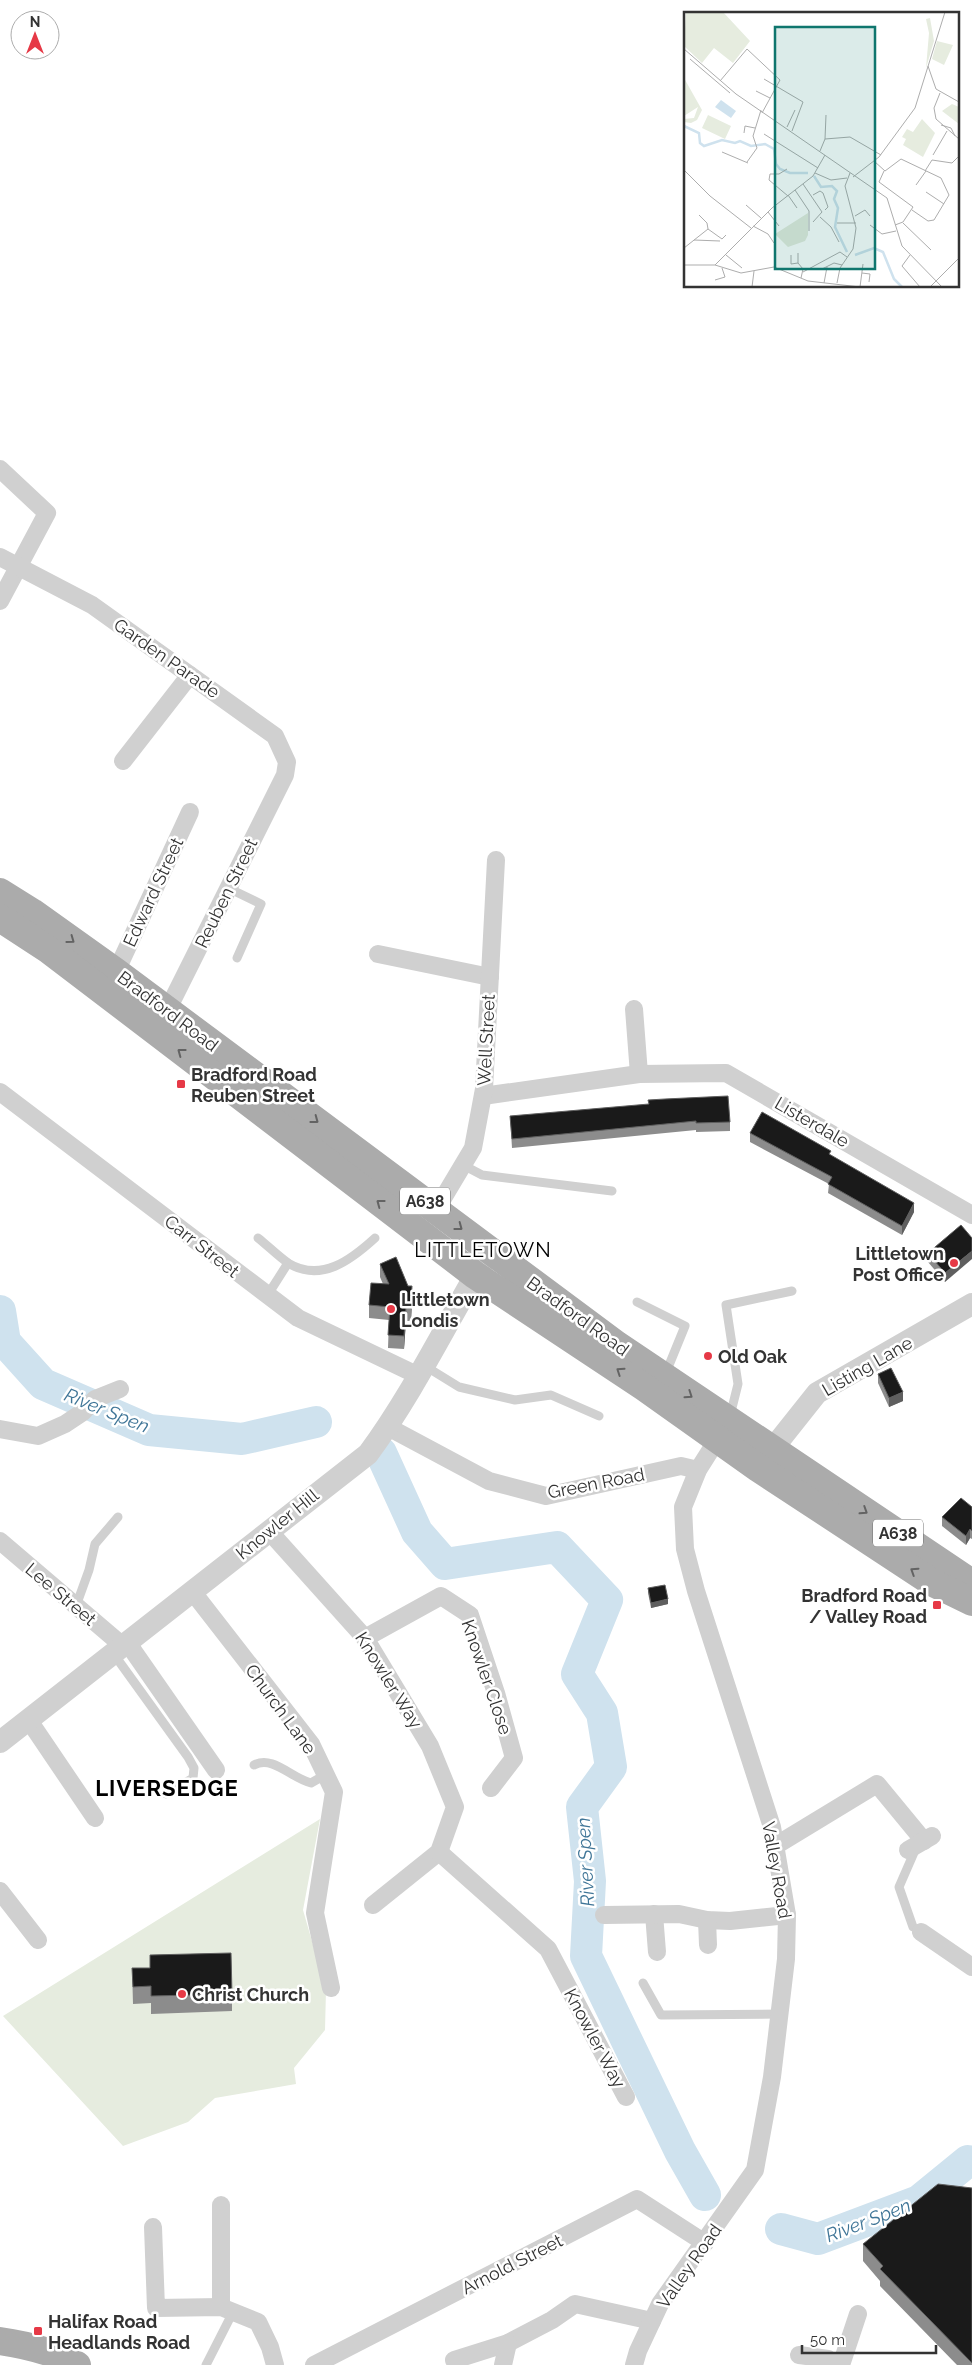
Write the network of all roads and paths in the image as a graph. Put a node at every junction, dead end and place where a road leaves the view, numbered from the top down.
1 (0, 469) edge
2 (0, 557) edge
3 (19, 566) junction
4 (0, 601) edge
5 (190, 675) junction
6 (123, 761) dead end
7 (285, 774) joint
8 (190, 812) dead end
9 (496, 860) dead end
10 (228, 888) junction
11 (0, 892) edge
12 (0, 918) edge
13 (378, 954) dead end
14 (237, 958) dead end
15 (116, 972) junction
16 (490, 977) junction
17 (634, 1009) dead end
18 (167, 1011) junction
19 (639, 1074) junction
20 (0, 1092) edge
21 (483, 1096) junction
22 (463, 1165) junction
23 (612, 1191) dead end
24 (436, 1210) junction
25 (972, 1215) edge
26 (258, 1238) dead end
27 (375, 1238) dead end
28 (490, 1250) junction
29 (288, 1263) junction
30 (475, 1275) junction
31 (792, 1291) dead end
32 (267, 1296) junction
33 (637, 1302) dead end
34 (969, 1312) edge
35 (422, 1371) junction
36 (664, 1377) junction
37 (120, 1389) dead end
38 (599, 1416) dead end
39 (388, 1427) junction
40 (0, 1429) edge
41 (723, 1431) junction
42 (765, 1459) junction
43 (698, 1470) junction
44 (118, 1517) dead end
45 (269, 1531) junction
46 (0, 1542) edge
47 (972, 1583) edge
48 (192, 1591) junction
49 (972, 1602) edge
50 (76, 1606) junction
51 (365, 1638) junction
52 (121, 1647) junction
53 (28, 1720) junction
54 (0, 1742) edge
55 (254, 1765) dead end
56 (216, 1770) dead end
57 (325, 1775) junction
58 (491, 1788) dead end
59 (166, 1794) dead end
60 (96, 1818) dead end
61 (920, 1843) joint
62 (775, 1846) junction
63 (440, 1852) junction
64 (0, 1891) edge
65 (373, 1906) dead end
66 (654, 1914) junction
67 (604, 1915) dead end
68 (787, 1915) junction
69 (707, 1920) junction
70 (917, 1930) joint
71 (38, 1940) dead end
72 (708, 1946) dead end
73 (657, 1952) dead end
74 (972, 1967) edge
75 (643, 1983) dead end
76 (331, 1988) dead end
77 (779, 2014) junction
78 (626, 2097) dead end
79 (221, 2205) dead end
80 (153, 2227) dead end
81 (705, 2242) junction
82 (227, 2310) junction
83 (858, 2314) dead end
84 (652, 2321) junction
85 (0, 2341) edge
86 (508, 2343) junction
87 (799, 2355) dead end
88 (454, 2360) dead end
89 (77, 2365) edge
90 (206, 2365) edge
91 (275, 2365) edge
92 (314, 2365) edge
93 (502, 2365) edge
94 (634, 2365) edge
95 (834, 2365) edge
96 (841, 2365) edge

1 - 3 street
2 - 3 street, Garden Parade
3 - 4 street
3 - 5 street, Garden Parade
5 - 6 street
5 - 7 street, Garden Parade
7 - 10 street, Reuben Street
8 - 15 street, Edward Street
9 - 16 street, Well Street
10 - 14 lane
10 - 18 street, Reuben Street
11 -> 15 main road, Bradford Road / A638
30 -> 12 main road, Bradford Road / A638
13 - 16 street
15 - 18 main road, Bradford Road / A638
16 - 21 street, Well Street
17 - 19 street
18 -> 24 main road, Bradford Road / A638
19 - 21 street, Listerdale
19 - 25 street, Listerdale
20 - 32 street, Carr Street
21 - 22 street, Well Street
22 - 23 lane
22 - 24 street, Well Street
24 -> 28 main road, Bradford Road / A638
26 - 29 lane
27 - 29 lane
28 - 30 street, Knowler Hill
28 - 36 main road, Bradford Road / A638
29 - 32 lane
30 - 35 street, Knowler Hill
41 -> 30 main road, Bradford Road / A638
31 - 41 lane
32 - 35 street, Carr Street
33 - 36 lane
34 - 42 street, Listing Lane
35 - 38 lane
35 - 39 street, Knowler Hill
36 -> 41 main road, Bradford Road / A638
37 - 40 street
39 - 43 street, Green Road
39 - 45 street, Knowler Hill
41 - 42 main road, Bradford Road / A638
41 - 43 street, Valley Road
42 -> 47 main road, Bradford Road / A638
49 -> 42 main road, Bradford Road / A638
43 - 62 street, Valley Road
44 - 50 lane
45 - 48 street, Knowler Hill
45 - 51 street, Knowler Way
46 - 50 street, Lee Street
48 - 52 street, Knowler Hill
48 - 57 street, Church Lane
50 - 52 street, Lee Street
51 - 58 street, Knowler Close
51 - 63 street, Knowler Way
52 - 53 street, Knowler Hill
52 - 56 street, Lee Street
52 - 59 lane
53 - 54 street, Knowler Hill
53 - 60 street
55 - 57 lane
57 - 76 street, Church Lane
61 - 62 street
61 - 70 lane
62 - 68 street, Valley Road
63 - 65 street
63 - 78 street, Knowler Way
64 - 71 street
66 - 67 street
66 - 69 street
66 - 73 street
68 - 69 street
68 - 77 street, Valley Road
69 - 72 street
70 - 74 street
75 - 77 lane
77 - 81 street, Valley Road
79 - 82 street
80 - 82 street
81 - 84 street, Valley Road
81 - 92 street, Arnold Street
82 - 90 lane
82 - 91 street
83 - 96 street
84 - 86 street
84 - 94 street, Valley Road
85 - 89 main road
86 - 88 street
86 - 93 street
87 - 95 street

